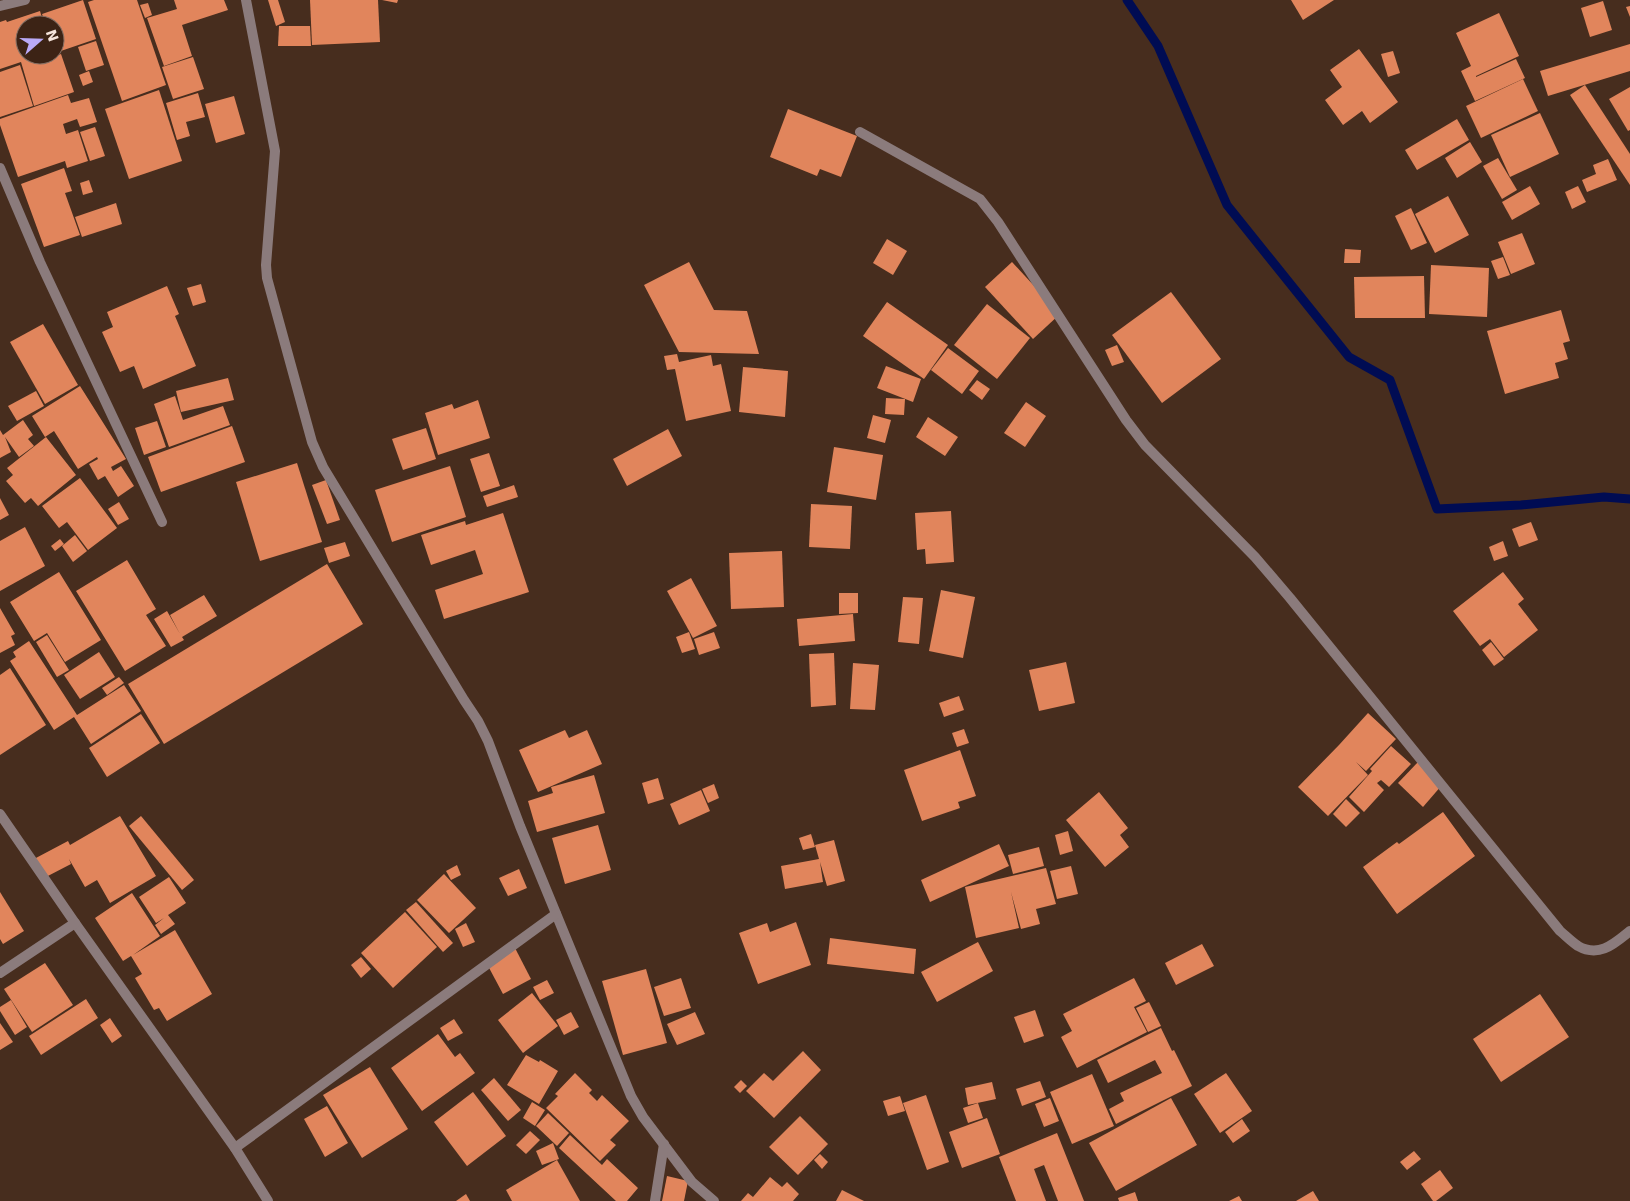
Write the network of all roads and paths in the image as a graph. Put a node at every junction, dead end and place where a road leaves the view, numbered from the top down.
1 (25, 0) edge
2 (246, 0) edge
3 (0, 6) edge
4 (860, 132) dead end
5 (0, 168) edge
6 (162, 522) dead end
7 (0, 814) edge
8 (556, 914) junction
9 (75, 923) junction
10 (1630, 931) edge
11 (0, 973) edge
12 (664, 1144) junction
13 (235, 1148) junction
14 (268, 1201) edge
15 (655, 1201) edge
16 (714, 1201) edge

1 - 3 street
2 - 8 street
4 - 10 street
5 - 6 street
7 - 9 street
8 - 12 street
8 - 13 street
9 - 11 street
9 - 13 street
12 - 15 street
12 - 16 street
13 - 14 street

